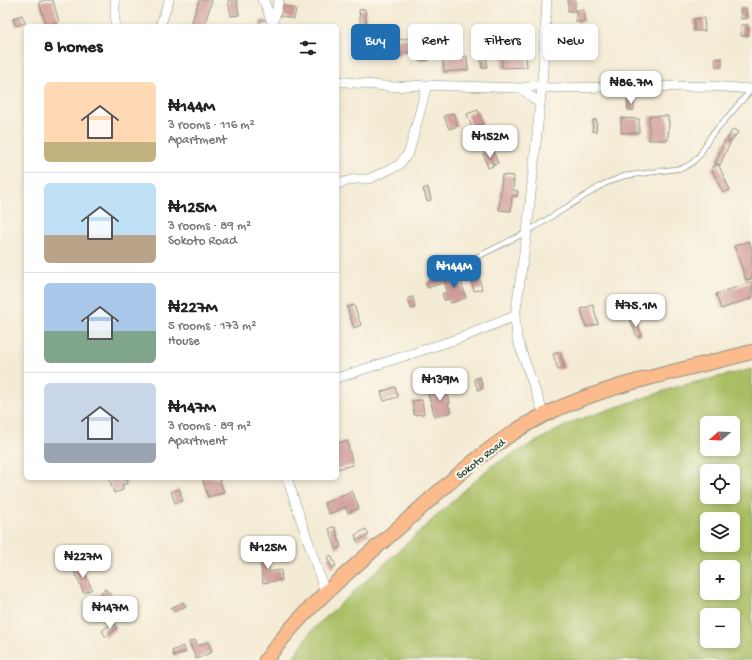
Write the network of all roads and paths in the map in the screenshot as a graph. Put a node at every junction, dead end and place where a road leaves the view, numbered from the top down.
1 (115, 0) edge
2 (169, 0) edge
3 (262, 0) edge
4 (279, 0) edge
5 (547, 0) edge
6 (115, 24) edge
7 (161, 24) edge
8 (272, 24) edge
9 (339, 81) edge
10 (426, 85) junction
11 (541, 87) junction
12 (521, 88) junction
13 (752, 89) edge
14 (540, 104) junction
15 (339, 183) edge
16 (527, 232) junction
17 (465, 264) dead end
18 (515, 316) junction
19 (752, 352) edge
20 (752, 361) edge
21 (339, 377) edge
22 (544, 415) junction
23 (288, 480) edge
24 (326, 595) junction
25 (266, 660) edge
26 (276, 660) edge

1 - 6 street
2 - 7 street
3 - 8 street
4 - 8 street
5 - 11 street
9 - 10 street
10 - 12 street
10 - 15 street
11 - 12 street
11 - 13 street
11 - 14 street
12 - 14 street
13 - 16 lane
14 - 16 street
16 - 17 lane
16 - 18 street
18 - 21 street
18 - 22 street
19 - 22 main road, Sokoto Road
20 - 26 main road, Sokoto Road
22 - 24 main road, Sokoto Road
23 - 24 street
24 - 25 main road, Sokoto Road

